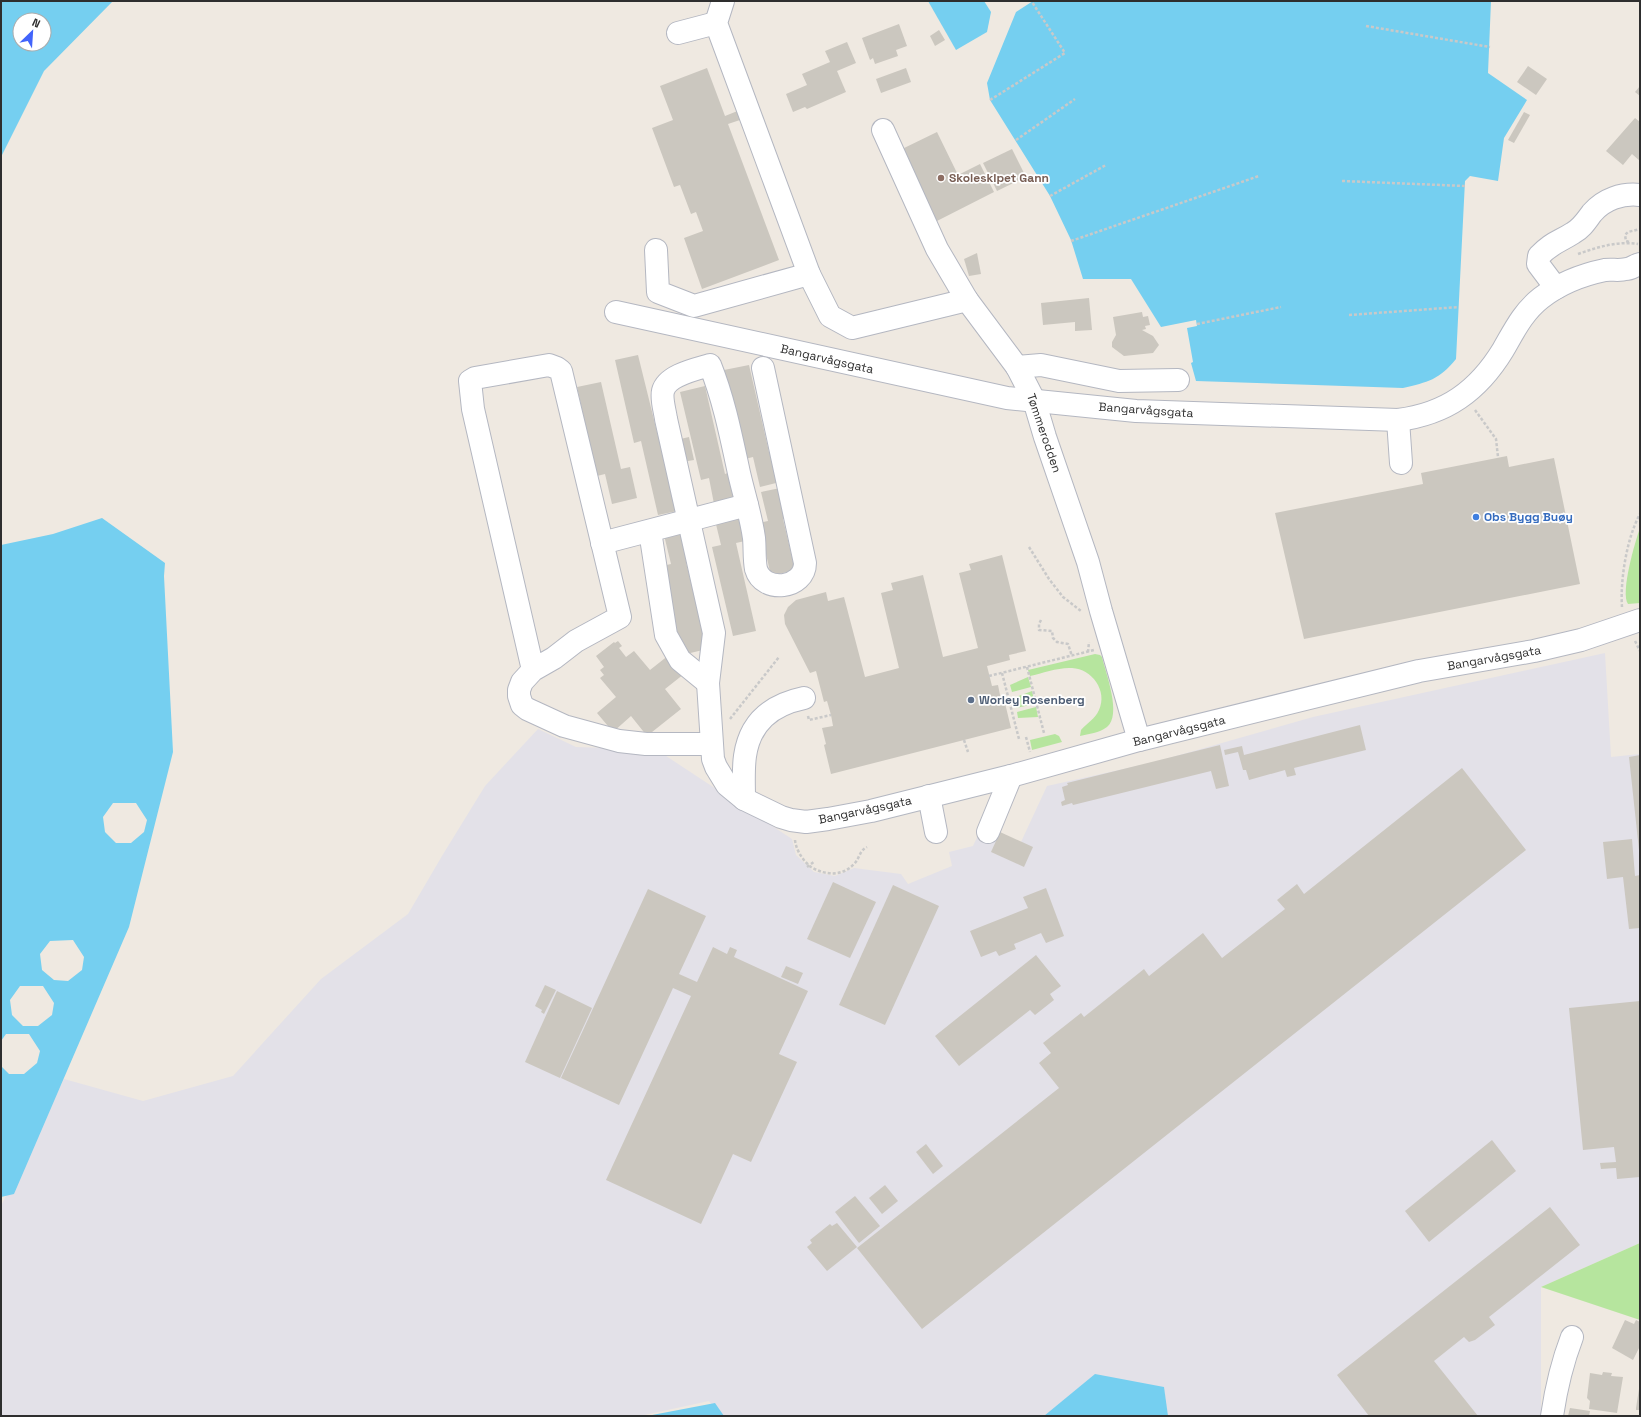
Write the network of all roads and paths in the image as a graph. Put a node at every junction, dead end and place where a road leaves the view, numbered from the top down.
1 (724, 1) edge
2 (1032, 2) edge
3 (716, 23) junction
4 (1366, 26) dead end
5 (678, 33) dead end
6 (1490, 47) dead end
7 (1076, 99) dead end
8 (990, 100) dead end
9 (883, 130) dead end
10 (1016, 140) dead end
11 (1106, 165) dead end
12 (1259, 176) dead end
13 (1342, 181) dead end
14 (1465, 186) dead end
15 (1640, 195) edge
16 (1050, 196) dead end
17 (1640, 229) edge
18 (1071, 240) dead end
19 (1640, 244) edge
20 (656, 250) dead end
21 (1635, 270) edge
22 (808, 274) junction
23 (1556, 288) junction
24 (967, 300) junction
25 (1281, 307) dead end
26 (1459, 307) dead end
27 (616, 312) dead end
28 (1349, 314) dead end
29 (1196, 324) dead end
30 (1017, 367) junction
31 (763, 368) dead end
32 (1178, 380) dead end
33 (1034, 400) junction
34 (1472, 406) dead end
35 (1398, 420) junction
36 (1498, 457) dead end
37 (1401, 463) dead end
38 (746, 505) junction
39 (1640, 514) edge
40 (690, 519) junction
41 (650, 531) junction
42 (602, 543) junction
43 (1029, 547) dead end
44 (1084, 614) dead end
45 (1041, 620) dead end
46 (1632, 623) edge
47 (1090, 635) dead end
48 (1112, 645) junction
49 (1640, 651) edge
50 (1088, 652) junction
51 (1072, 656) junction
52 (779, 657) dead end
53 (1027, 667) junction
54 (533, 670) junction
55 (1002, 673) junction
56 (989, 676) dead end
57 (708, 683) junction
58 (804, 698) dead end
59 (726, 726) dead end
60 (1044, 733) dead end
61 (1026, 737) dead end
62 (1019, 739) dead end
63 (964, 740) dead end
64 (1140, 740) junction
65 (711, 744) junction
66 (968, 752) dead end
67 (1030, 752) dead end
68 (1011, 776) junction
69 (929, 796) junction
70 (744, 799) junction
71 (936, 832) dead end
72 (988, 832) dead end
73 (795, 834) dead end
74 (867, 847) dead end
75 (814, 861) dead end
76 (808, 866) junction
77 (1572, 1337) dead end
78 (1554, 1406) edge

1 - 3 street
2 - 8 path
3 - 5 street
3 - 22 street
4 - 6 path
7 - 10 path
9 - 24 street, Tømmerodden
11 - 16 path
12 - 18 path
13 - 14 path
15 - 23 street
17 - 19 path
20 - 22 street
21 - 23 street, Bangarvågsgata
22 - 24 street
23 - 35 street, Bangarvågsgata
24 - 30 street, Tømmerodden
25 - 29 path
26 - 28 path
27 - 33 street, Bangarvågsgata
30 - 32 street
30 - 33 street, Tømmerodden
31 - 38 street
33 - 35 street, Bangarvågsgata
33 - 48 street, Tømmerodden
34 - 36 path
35 - 37 street
38 - 40 street
38 - 40 street, Bangarvågsgata
39 - 46 path
40 - 41 street
40 - 57 street, Bangarvågsgata
41 - 42 street
41 - 57 street
42 - 54 street
42 - 54 street
43 - 44 path
45 - 51 path
46 - 49 path
46 - 64 street, Bangarvågsgata
47 - 50 path
48 - 50 path
48 - 64 street, Tømmerodden
50 - 51 path
51 - 53 path
52 - 59 path
53 - 55 path
53 - 60 path
54 - 65 street
55 - 56 path
55 - 62 path
57 - 65 street, Bangarvågsgata
58 - 70 street
61 - 67 path
63 - 66 path
64 - 68 street, Bangarvågsgata
65 - 70 street, Bangarvågsgata
68 - 69 street, Bangarvågsgata
68 - 72 street
69 - 70 street, Bangarvågsgata
69 - 71 street
73 - 76 path
74 - 76 path
75 - 76 path
77 - 78 street

